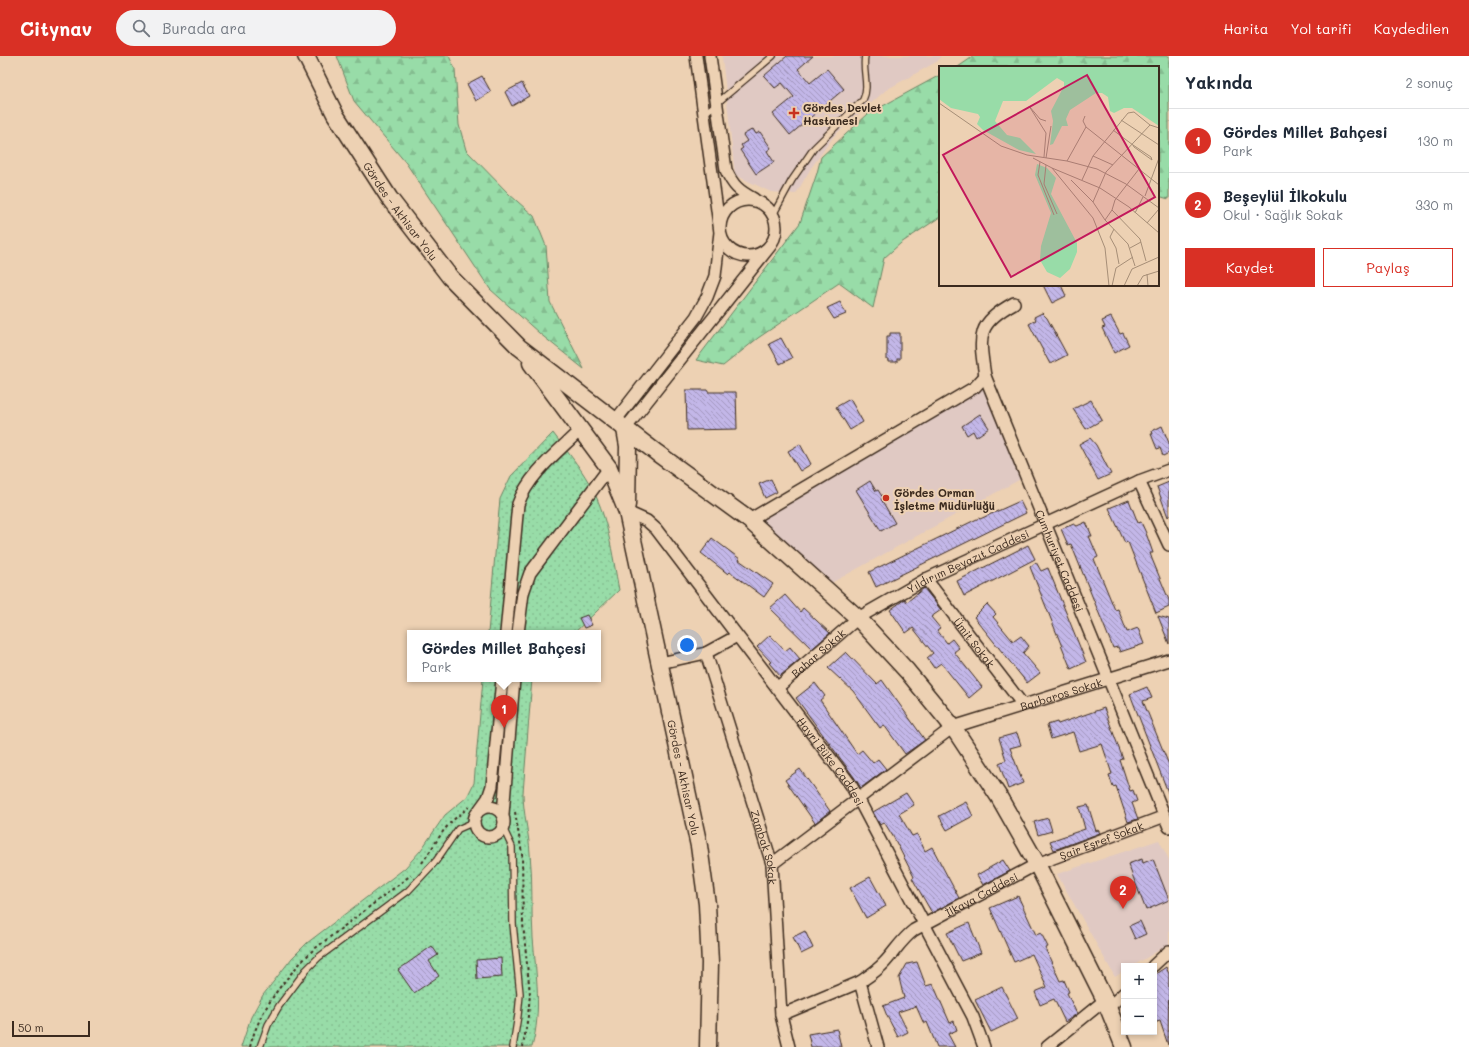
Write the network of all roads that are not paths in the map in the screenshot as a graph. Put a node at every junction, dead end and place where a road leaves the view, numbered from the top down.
1 (306, 56) edge
2 (696, 56) edge
3 (710, 56) edge
4 (773, 56) edge
5 (865, 56) edge
6 (716, 104) junction
7 (704, 114) junction
8 (757, 200) junction
9 (773, 215) junction
10 (720, 232) junction
11 (771, 245) junction
12 (1014, 303) dead end
13 (519, 347) junction
14 (985, 376) junction
15 (615, 422) junction
16 (580, 430) junction
17 (657, 453) junction
18 (628, 461) junction
19 (609, 468) junction
20 (1169, 470) edge
21 (1139, 481) junction
22 (627, 512) junction
23 (749, 520) junction
24 (1046, 524) junction
25 (1169, 545) edge
26 (512, 553) junction
27 (536, 563) junction
28 (926, 579) junction
29 (858, 618) junction
30 (506, 630) edge
31 (518, 630) edge
32 (737, 636) junction
33 (706, 653) junction
34 (1169, 660) edge
35 (660, 662) junction
36 (1108, 678) junction
37 (502, 682) edge
38 (514, 682) edge
39 (777, 688) junction
40 (1023, 705) junction
41 (953, 727) junction
42 (860, 799) junction
43 (477, 806) junction
44 (503, 814) junction
45 (474, 822) junction
46 (1167, 822) edge
47 (503, 828) junction
48 (772, 864) junction
49 (1037, 864) junction
50 (925, 924) junction
51 (1169, 951) edge
52 (1156, 963) edge
53 (860, 982) junction
54 (1121, 995) edge
55 (1106, 1004) junction
56 (781, 1015) junction
57 (260, 1047) edge
58 (513, 1047) edge
59 (708, 1047) edge
60 (789, 1047) edge
61 (878, 1047) edge
62 (984, 1047) edge
63 (1047, 1047) edge
64 (1124, 1047) edge

1 - 13 main road, Gördes - Akhisar Yolu
2 - 7 street
3 - 6 street
4 - 6 lane
5 - 9 lane
6 - 7 lane
6 - 8 street
7 - 10 street
8 - 9 street
8 - 10 street
9 - 11 street
10 - 11 street
10 - 15 street
11 - 15 street
12 - 14 street, Cumhuriyet Caddesi
13 - 15 main road, Gördes - Akhisar Yolu
13 - 16 main road, Gördes - Akhisar Yolu
14 - 23 street
14 - 24 street, Cumhuriyet Caddesi
15 - 16 main road
15 - 17 main road, Gördes - Akhisar Yolu
15 - 18 main road, Gördes - Akhisar Yolu
16 - 19 main road, Gördes - Akhisar Yolu
16 - 26 street
17 - 18 main road
17 - 23 main road, Gördes - Akhisar Yolu
18 - 19 main road
18 - 22 main road, Gördes - Akhisar Yolu
19 - 22 main road, Gördes - Akhisar Yolu
19 - 27 street
20 - 21 street, Yıldırım Beyazıt Caddesi
21 - 24 street, Yıldırım Beyazıt Caddesi
21 - 25 street
22 - 32 street, Hayri Büke Caddesi
22 - 35 main road, Gördes - Akhisar Yolu
23 - 29 main road, Gördes - Akhisar Yolu
24 - 28 street, Yıldırım Beyazıt Caddesi
24 - 36 street, Cumhuriyet Caddesi
26 - 27 street
26 - 30 street
27 - 31 street
28 - 29 street, Yıldırım Beyazıt Caddesi
28 - 40 street, Ümit Sokak
29 - 39 street, Bahar Sokak
29 - 41 main road, Gördes - Akhisar Yolu
32 - 33 street
32 - 39 street, Hayri Büke Caddesi
33 - 35 street
33 - 48 street, Zambak Sokak
34 - 36 street, Barbaros Sokak
35 - 59 main road, Gördes - Akhisar Yolu
36 - 40 street, Barbaros Sokak
36 - 46 street, Cumhuriyet Caddesi
37 - 43 street
38 - 44 street
39 - 42 street, Hayri Büke Caddesi
40 - 41 street, Barbaros Sokak
41 - 42 street
41 - 49 main road, Gördes - Akhisar Yolu
42 - 48 street
42 - 50 street, Hayri Büke Caddesi
43 - 44 street
43 - 45 street
44 - 47 street
45 - 47 street
45 - 57 lane
46 - 49 street, Şair Eşref Sokak
47 - 58 lane
48 - 56 street, Zambak Sokak
49 - 50 street, İlkaya Caddesi
49 - 55 main road, Gördes - Akhisar Yolu
50 - 53 street, İlkaya Caddesi
50 - 62 street, Hayri Büke Caddesi
51 - 52 street
53 - 56 street, İlkaya Caddesi
53 - 61 street
54 - 55 street
55 - 63 street
55 - 64 main road, Gördes - Akhisar Yolu
56 - 60 street, Zambak Sokak

